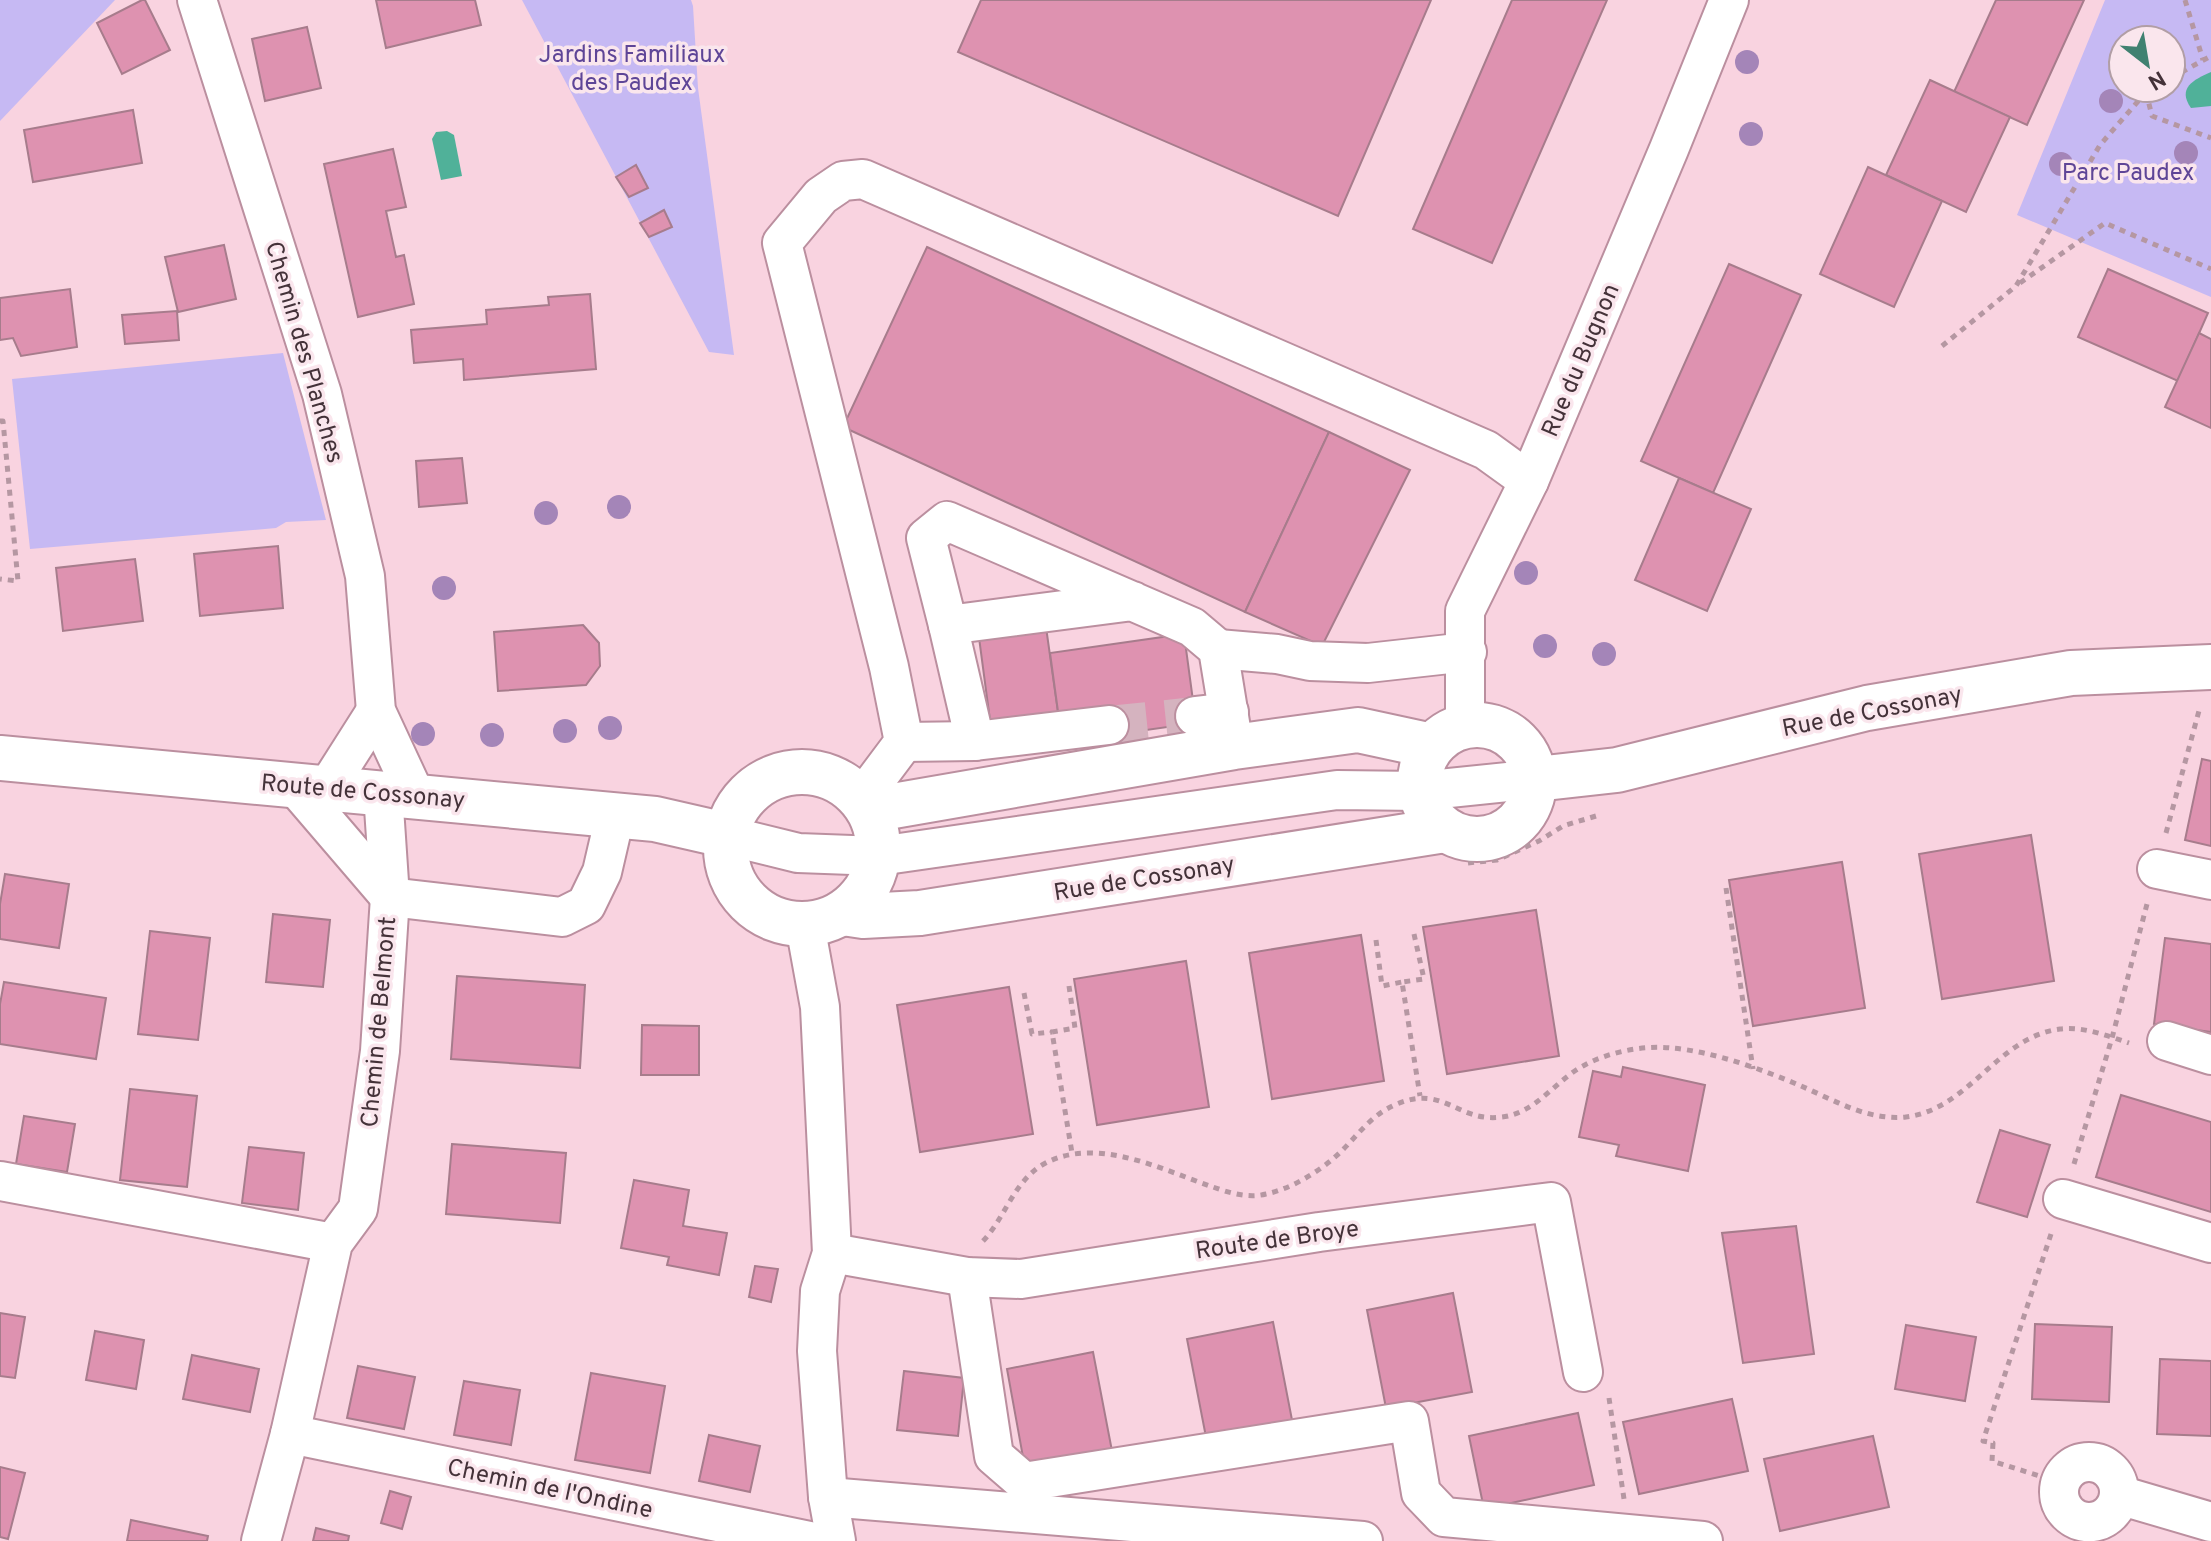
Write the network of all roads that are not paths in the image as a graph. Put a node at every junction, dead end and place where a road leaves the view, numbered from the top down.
1 (197, 0) edge
2 (1729, 0) edge
3 (1529, 481) junction
4 (1133, 601) junction
5 (948, 625) junction
6 (1218, 649) junction
7 (1467, 652) junction
8 (2207, 681) edge
9 (376, 711) junction
10 (1109, 725) tunnel mouth
11 (1219, 725) junction
12 (1448, 736) junction
13 (975, 741) junction
14 (904, 742) junction
15 (0, 760) edge
16 (1536, 779) junction
17 (310, 786) junction
18 (1420, 791) junction
19 (399, 794) junction
20 (866, 804) junction
21 (615, 816) junction
22 (1445, 830) junction
23 (725, 835) junction
24 (879, 856) junction
25 (2157, 869) road end
26 (2211, 880) edge
27 (390, 897) junction
28 (824, 919) junction
29 (2167, 1041) dead end
30 (2211, 1055) edge
31 (0, 1181) edge
32 (2063, 1199) road end
33 (333, 1243) junction
34 (2211, 1243) edge
35 (832, 1253) junction
36 (971, 1264) junction
37 (1583, 1372) dead end
38 (290, 1434) junction
39 (2119, 1495) junction
40 (828, 1497) junction
41 (2211, 1522) edge
42 (2083, 1531) edge
43 (261, 1541) edge
44 (810, 1541) edge
45 (836, 1541) edge
46 (1363, 1541) edge
47 (1703, 1541) edge

1 - 9 street, Chemin des Planches
2 - 3 street, Rue du Bugnon
3 - 7 street, Rue du Bugnon
3 - 14 street
4 - 5 street
4 - 5 street
4 - 6 street
5 - 13 street
6 - 7 street
6 - 11 street
7 - 12 street, Rue du Bugnon
8 - 16 main road, Rue de Cossonay
9 - 17 street
9 - 19 street, Chemin des Planches
10 - 13 street
11 - 12 main road
11 - 20 main road
12 - 16 main road
12 - 18 main road
13 - 14 street
14 - 20 street
15 - 17 main road, Route de Cossonay
16 - 18 street
16 - 22 main road, Rue de Cossonay
17 - 19 main road, Route de Cossonay
17 - 27 street
18 - 22 main road
18 - 24 street
19 - 21 main road, Route de Cossonay
19 - 27 street, Chemin de Belmont
20 - 23 main road
20 - 24 main road
21 - 23 main road, Route de Cossonay
21 - 27 street
22 - 28 main road, Rue de Cossonay
23 - 24 street
23 - 28 main road
24 - 28 main road
25 - 26 street
27 - 33 street, Chemin de Belmont
28 - 35 street
29 - 30 street
31 - 33 street
32 - 34 street
33 - 38 street, Chemin de Belmont
35 - 36 street, Route de Broye
35 - 40 street
36 - 37 street, Route de Broye
36 - 47 street
38 - 43 street, Chemin de Belmont
38 - 44 street, Chemin de l'Ondine
39 - 41 street
39 - 42 street
39 - 42 street
40 - 45 street
40 - 46 street

